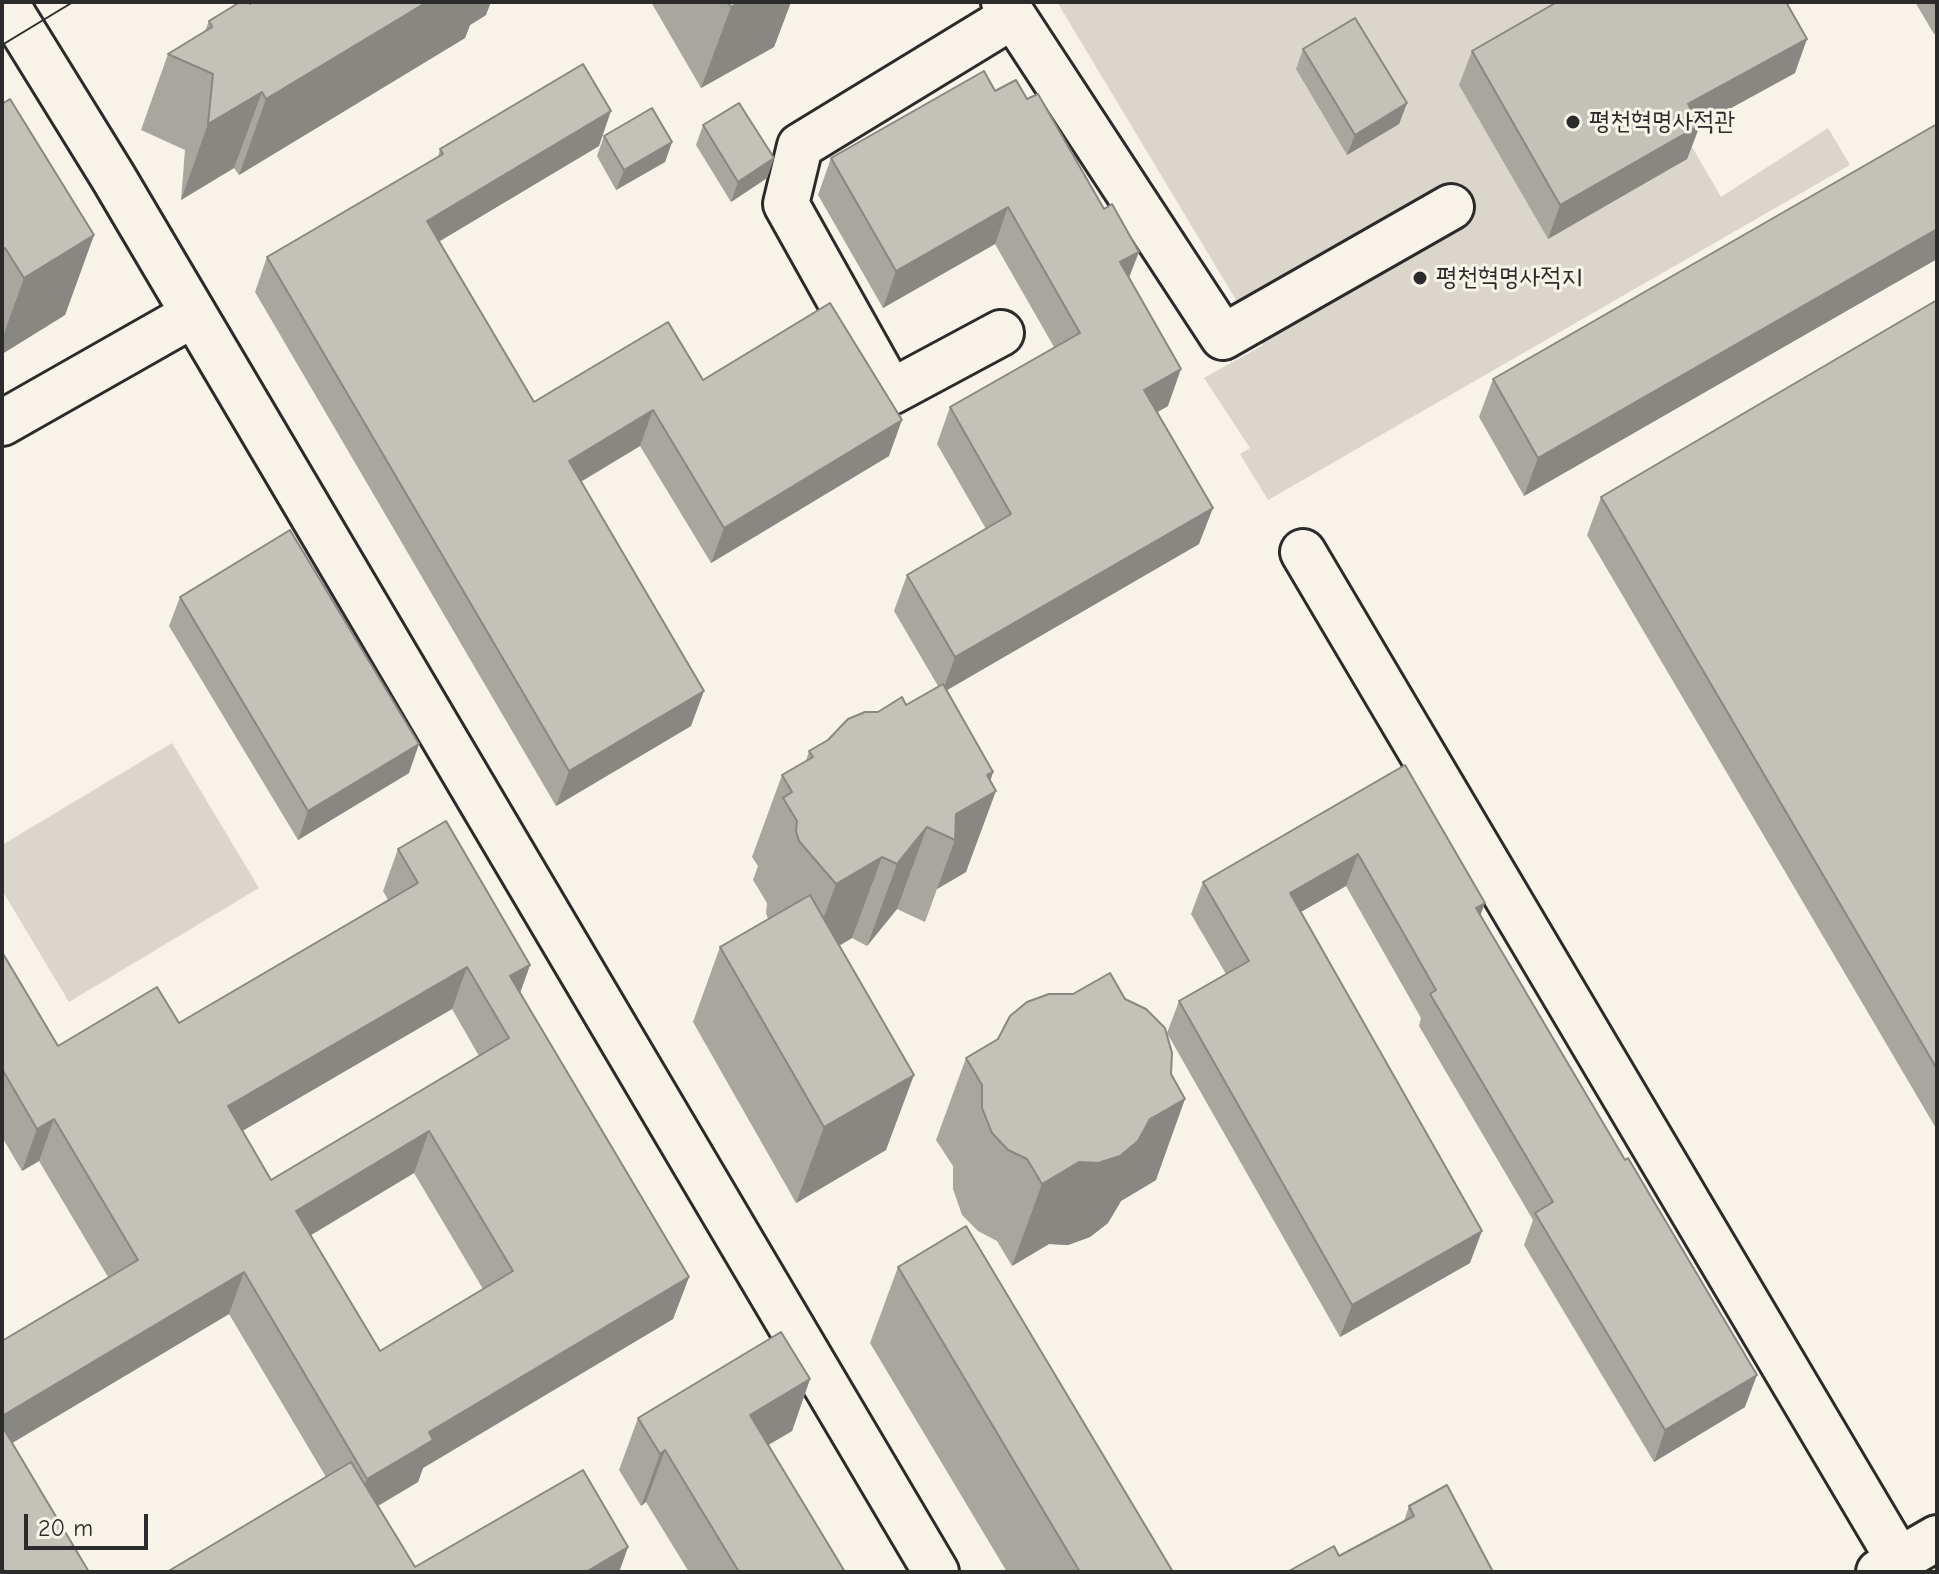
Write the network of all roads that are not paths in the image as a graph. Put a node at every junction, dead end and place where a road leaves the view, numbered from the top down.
1 (5, 2) edge
2 (1009, 9) edge
3 (1451, 207) dead end
4 (194, 314) junction
5 (1001, 333) dead end
6 (2, 423) edge
7 (1303, 552) dead end
8 (1937, 1538) edge
9 (1889, 1566) edge
10 (936, 1572) edge

1 - 4 street
2 - 3 street
2 - 5 street
4 - 6 street
4 - 10 street
7 - 9 street
8 - 9 street

